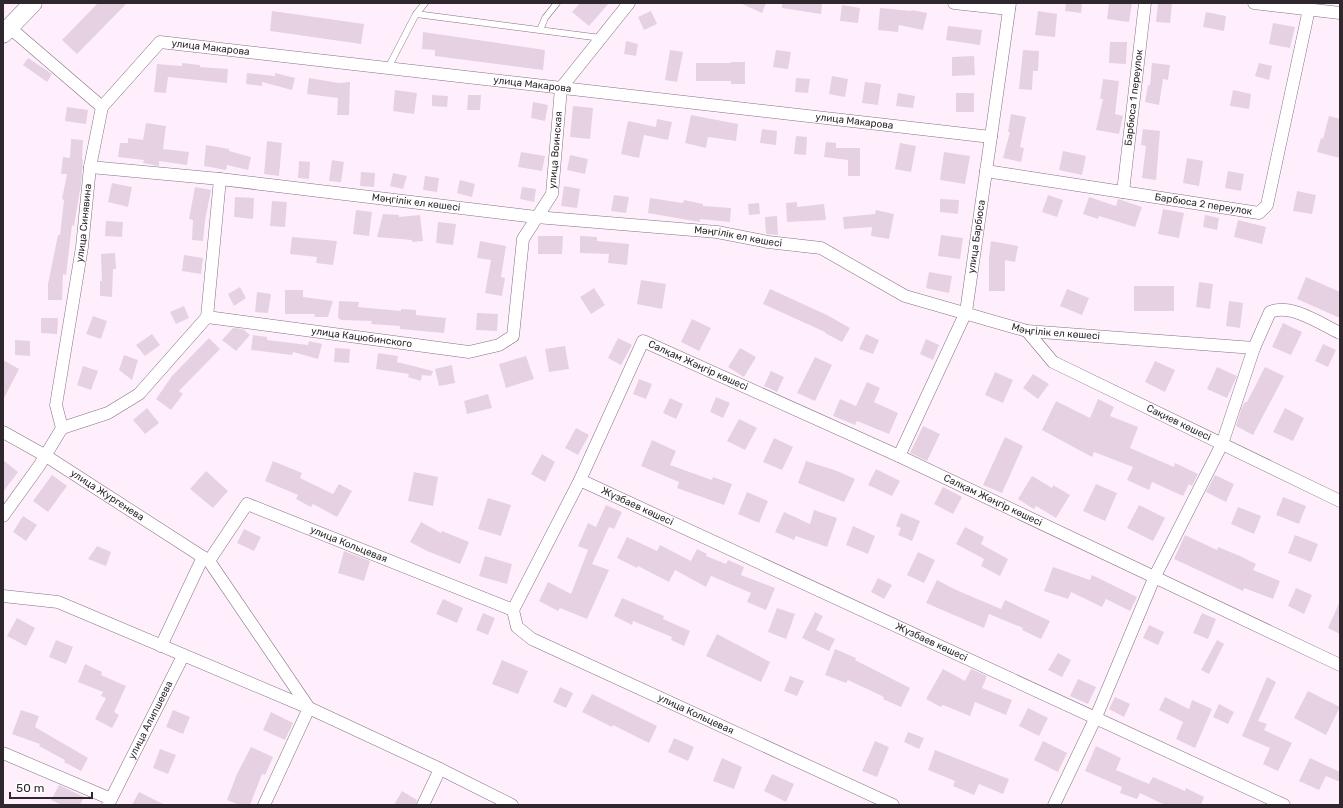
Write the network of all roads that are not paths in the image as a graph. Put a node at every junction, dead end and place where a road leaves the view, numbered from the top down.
1 (33, 3) edge
2 (425, 3) edge
3 (557, 3) edge
4 (629, 3) edge
5 (954, 3) edge
6 (1145, 3) edge
7 (1254, 3) edge
8 (1010, 6) edge
9 (1309, 9) junction
10 (1340, 13) edge
11 (416, 14) junction
12 (6, 30) edge
13 (540, 30) junction
14 (601, 38) junction
15 (388, 68) junction
16 (561, 88) junction
17 (102, 107) junction
18 (991, 137) junction
19 (90, 167) junction
20 (986, 171) junction
21 (220, 179) junction
22 (1123, 192) junction
23 (536, 217) junction
24 (966, 312) junction
25 (207, 317) junction
26 (1027, 331) junction
27 (1340, 334) edge
28 (513, 336) joint
29 (1254, 348) junction
30 (62, 428) junction
31 (3, 432) edge
32 (1222, 444) junction
33 (46, 456) junction
34 (899, 456) junction
35 (580, 480) junction
36 (1340, 501) edge
37 (3, 516) edge
38 (206, 559) junction
39 (1155, 576) junction
40 (3, 596) edge
41 (513, 610) junction
42 (161, 646) junction
43 (183, 656) junction
44 (1340, 665) edge
45 (309, 708) junction
46 (1096, 717) junction
47 (3, 753) edge
48 (440, 769) junction
49 (109, 802) edge
50 (264, 805) edge
51 (423, 805) edge
52 (512, 805) edge
53 (892, 805) edge
54 (1054, 805) edge
55 (1284, 805) edge

1 - 12 main road
2 - 11 lane
3 - 13 lane
4 - 14 street
5 - 8 street
6 - 22 street, Барбюса 1 переулок
7 - 9 street
8 - 18 street, улица Барбюса
9 - 10 street
9 - 22 street, Барбюса 2 переулок
11 - 13 lane
11 - 15 lane
12 - 17 street
13 - 14 lane
14 - 16 street
15 - 16 street, улица Макарова
15 - 17 street, улица Макарова
16 - 18 street, улица Макарова
16 - 23 street, улица Воинская
17 - 19 street, улица Синявина
18 - 20 street, улица Барбюса
19 - 21 street, Мәңгілік ел көшесі
19 - 30 street, улица Синявина
20 - 22 street, Барбюса 2 переулок
20 - 24 street, улица Барбюса
21 - 23 street, Мәңгілік ел көшесі
21 - 25 street
23 - 24 street, Мәңгілік ел көшесі
23 - 28 street, улица Воинская
24 - 26 street, Мәңгілік ел көшесі
24 - 34 street, улица Барбюса
25 - 28 street, улица Кацюбинского
25 - 30 street
26 - 29 street, Мәңгілік ел көшесі
26 - 32 street, Сақиев көшесі
27 - 29 street
29 - 32 street
30 - 33 street
31 - 33 street, улица Жургенева
32 - 36 street, Сақиев көшесі
32 - 39 street
33 - 37 street
33 - 38 street, улица Жургенева
34 - 35 street, Салқам Жәңгір көшесі
34 - 39 street, Салқам Жәңгір көшесі
35 - 41 street
35 - 46 street, Жүзбаев көшесі
38 - 41 street, улица Кольцевая
38 - 42 street
38 - 45 street
39 - 44 street, Салқам Жәңгір көшесі
39 - 46 street
40 - 42 street
41 - 53 street, улица Кольцевая
42 - 43 street
43 - 45 street
43 - 49 street, улица Алипшеева
45 - 48 street
45 - 50 street
46 - 54 street
46 - 55 street, Жүзбаев көшесі
47 - 49 street
48 - 51 street
48 - 52 street

